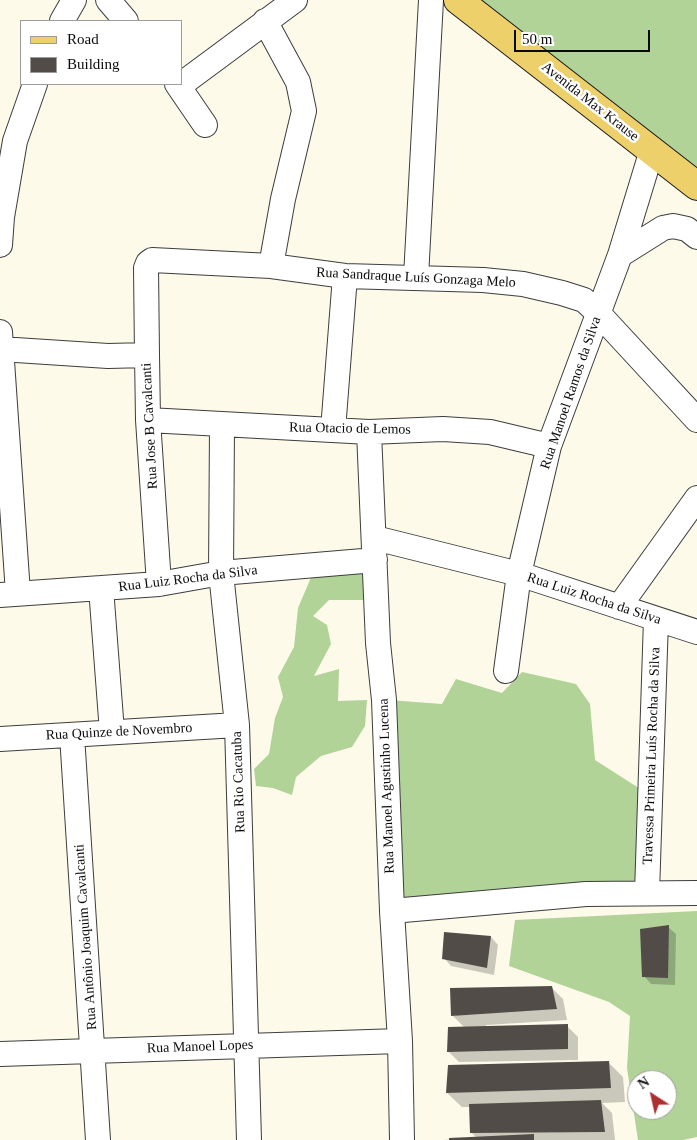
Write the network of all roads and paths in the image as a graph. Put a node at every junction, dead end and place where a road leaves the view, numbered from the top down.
1 (74, 0) edge
2 (108, 0) edge
3 (295, 0) edge
4 (431, 0) edge
5 (458, 0) edge
6 (63, 20) edge
7 (125, 20) edge
8 (265, 21) junction
9 (182, 82) edge
10 (35, 85) edge
11 (178, 85) edge
12 (205, 124) dead end
13 (652, 150) junction
14 (697, 186) edge
15 (697, 237) edge
16 (0, 245) edge
17 (620, 255) junction
18 (272, 266) junction
19 (146, 268) joint
20 (345, 276) junction
21 (416, 277) junction
22 (599, 314) junction
23 (1, 344) edge
24 (147, 355) junction
25 (148, 420) junction
26 (697, 420) edge
27 (222, 426) junction
28 (333, 430) junction
29 (369, 432) junction
30 (550, 446) junction
31 (697, 498) edge
32 (375, 549) junction
33 (221, 573) junction
34 (519, 574) junction
35 (159, 584) junction
36 (101, 588) junction
37 (9, 594) edge
38 (619, 607) junction
39 (656, 619) junction
40 (697, 632) edge
41 (506, 671) dead end
42 (237, 725) junction
43 (112, 732) junction
44 (72, 735) junction
45 (0, 739) edge
46 (647, 893) junction
47 (697, 893) edge
48 (392, 912) junction
49 (400, 1040) junction
50 (245, 1046) junction
51 (93, 1051) junction
52 (0, 1054) edge
53 (98, 1140) edge
54 (249, 1140) edge
55 (402, 1140) edge

1 - 6 street
2 - 7 street
3 - 8 street
4 - 21 street
5 - 13 main road, Avenida Max Krause
8 - 9 street
8 - 18 street
10 - 16 street
11 - 12 street
13 - 14 main road, Avenida Max Krause
13 - 17 street, Rua Manoel Ramos da Silva
15 - 17 street
17 - 22 street, Rua Manoel Ramos da Silva
18 - 19 street, Rua Sandraque Luís Gonzaga Melo
18 - 20 street, Rua Sandraque Luís Gonzaga Melo
19 - 24 street, Rua Jose B Cavalcanti
20 - 21 street, Rua Sandraque Luís Gonzaga Melo
20 - 28 street
21 - 22 street, Rua Sandraque Luís Gonzaga Melo
22 - 26 street, Rua Sandraque Luís Gonzaga Melo
22 - 30 street, Rua Manoel Ramos da Silva
23 - 24 street
23 - 37 street
24 - 25 street, Rua Jose B Cavalcanti
25 - 27 street, Rua Otacio de Lemos
25 - 35 street, Rua Jose B Cavalcanti
27 - 28 street, Rua Otacio de Lemos
27 - 33 street, Rua Rio Cacatuba
28 - 29 street, Rua Otacio de Lemos
29 - 30 street, Rua Otacio de Lemos
29 - 32 street, Rua Manoel Agustinho Lucena
30 - 34 street, Rua Manoel Ramos da Silva
31 - 38 street
32 - 33 street, Rua Luiz Rocha da Silva
32 - 34 street, Rua Luiz Rocha da Silva
32 - 48 street, Rua Manoel Agustinho Lucena
33 - 35 street, Rua Luiz Rocha da Silva
33 - 42 street, Rua Rio Cacatuba
34 - 38 street, Rua Luiz Rocha da Silva
34 - 41 street, Rua Manoel Ramos da Silva
35 - 36 street, Rua Luiz Rocha da Silva
36 - 37 street, Rua Luiz Rocha da Silva
36 - 43 street
38 - 39 street, Rua Luiz Rocha da Silva
39 - 40 street, Rua Luiz Rocha da Silva
39 - 46 street, Travessa Primeira Luís Rocha da Silva
42 - 43 street, Rua Quinze de Novembro
42 - 50 street, Rua Rio Cacatuba
43 - 44 street, Rua Quinze de Novembro
44 - 45 street, Rua Quinze de Novembro
44 - 51 street, Rua Antônio Joaquim Cavalcanti
46 - 47 street
46 - 48 street
48 - 49 street, Rua Manoel Agustinho Lucena
49 - 50 street, Rua Manoel Lopes
49 - 55 street, Rua Manoel Agustinho Lucena
50 - 51 street, Rua Manoel Lopes
50 - 54 street, Rua Rio Cacatuba
51 - 52 street, Rua Manoel Lopes
51 - 53 street, Rua Antônio Joaquim Cavalcanti

